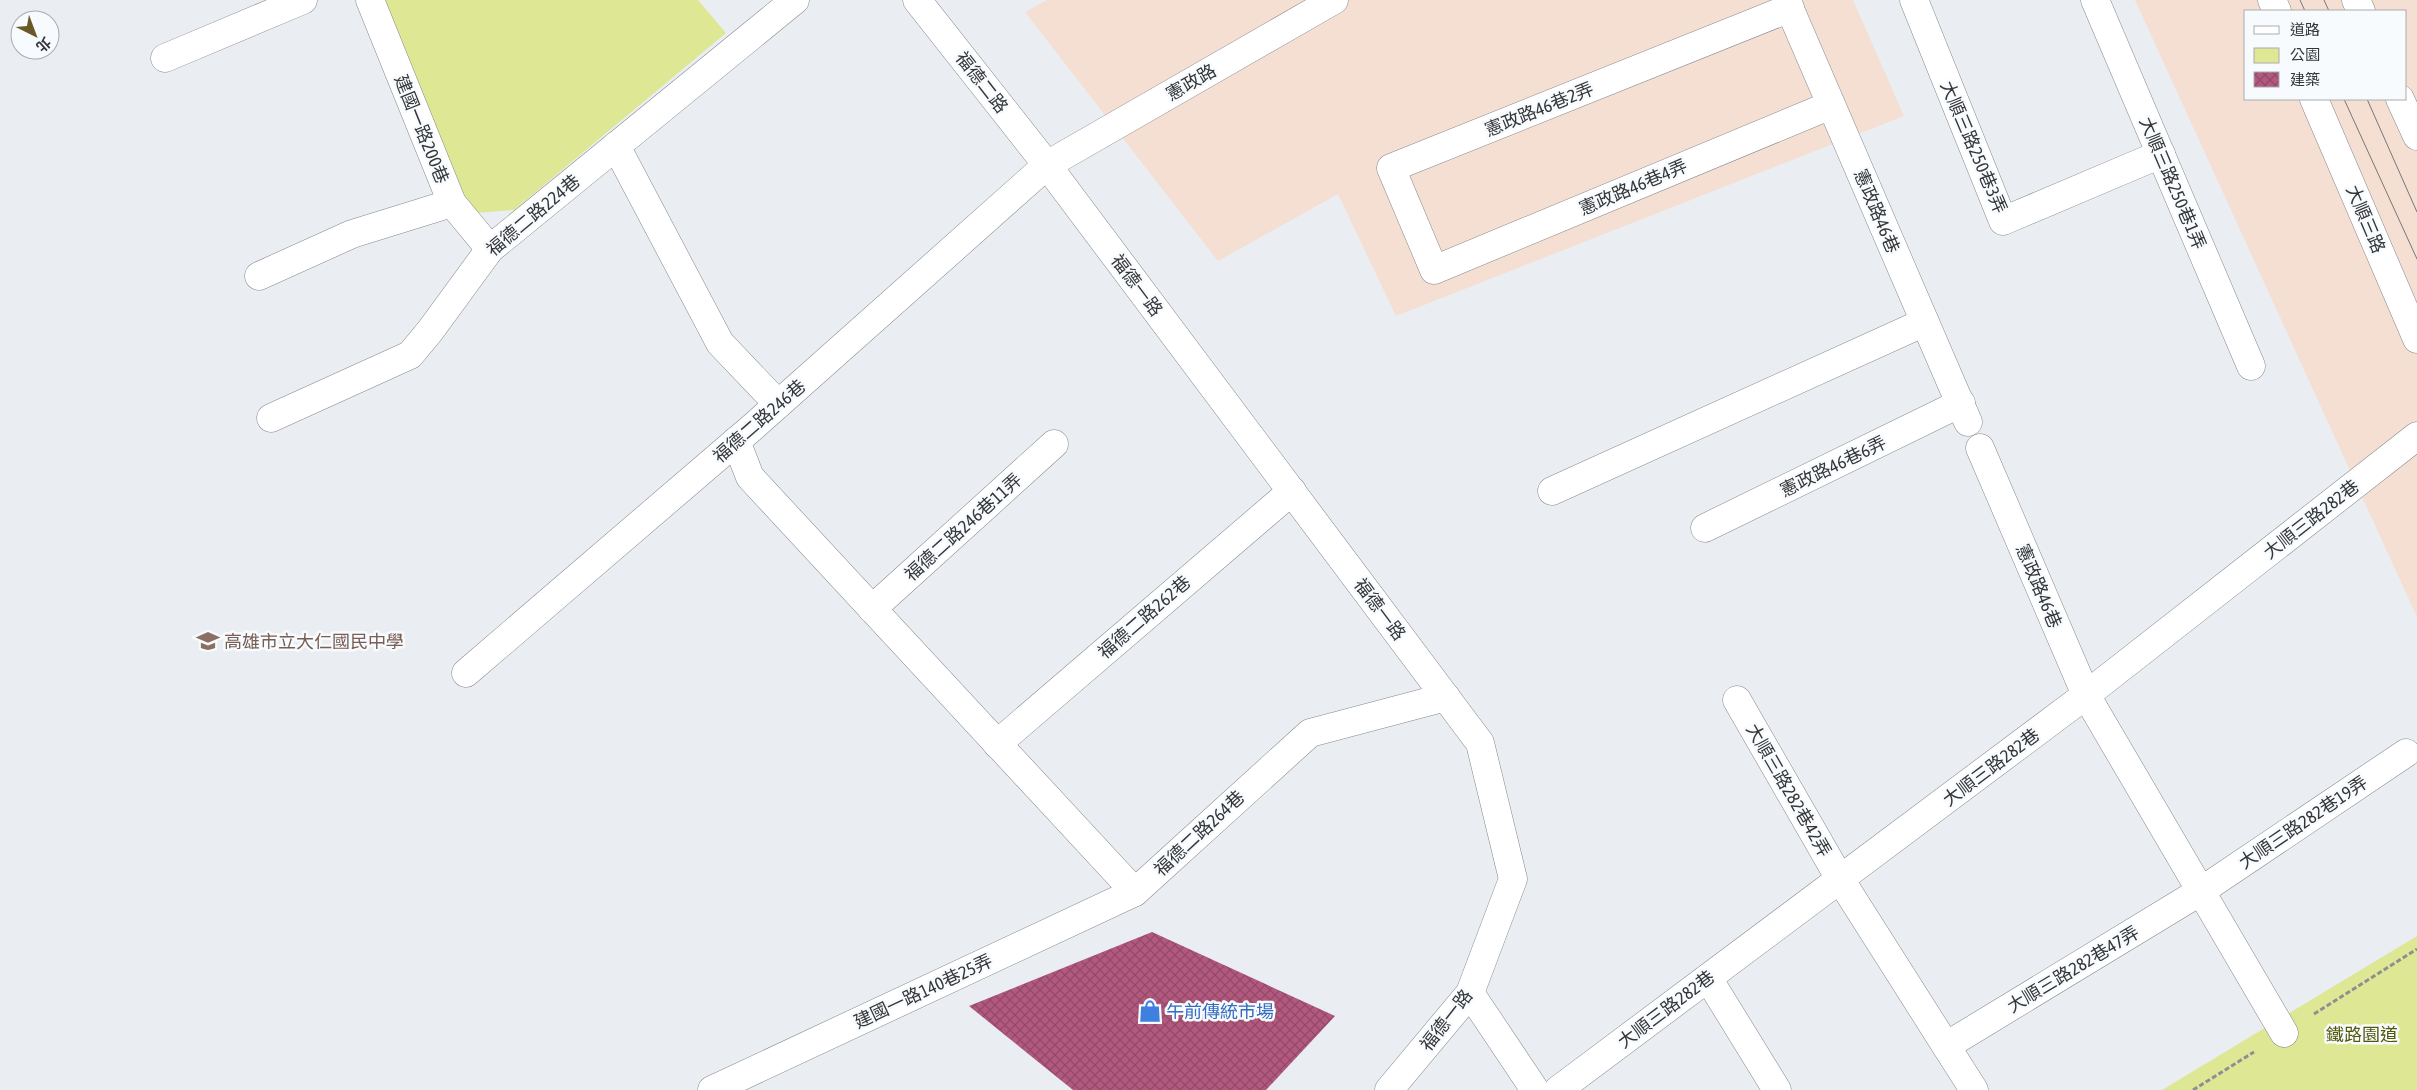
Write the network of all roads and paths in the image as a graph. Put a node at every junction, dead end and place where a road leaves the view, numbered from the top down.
1 (303, 0) edge
2 (370, 0) edge
3 (796, 0) edge
4 (917, 0) edge
5 (1334, 0) edge
6 (1914, 0) edge
7 (2095, 0) edge
8 (1788, 4) edge
9 (165, 58) dead end
10 (2314, 100) edge
11 (2400, 100) edge
12 (1831, 105) junction
13 (2417, 136) edge
14 (616, 146) junction
15 (2161, 154) junction
16 (1047, 165) junction
17 (452, 203) junction
18 (490, 249) junction
19 (1434, 270) joint
20 (259, 276) dead end
21 (1925, 322) junction
22 (2417, 339) edge
23 (2251, 366) dead end
24 (778, 404) junction
25 (1964, 413) joint
26 (271, 418) dead end
27 (2417, 436) edge
28 (736, 441) junction
29 (1054, 444) dead end
30 (1980, 448) dead end
31 (1292, 491) junction
32 (1552, 492) dead end
33 (1705, 528) dead end
34 (872, 609) junction
35 (466, 673) dead end
36 (2086, 695) junction
37 (1446, 697) junction
38 (1737, 700) dead end
39 (997, 744) junction
40 (2406, 753) dead end
41 (1840, 879) junction
42 (2201, 891) junction
43 (1135, 892) junction
44 (1708, 978) junction
45 (1470, 993) junction
46 (2284, 1033) dead end
47 (1946, 1046) junction
48 (712, 1090) edge
49 (1389, 1090) edge
50 (1535, 1090) edge
51 (1558, 1090) edge
52 (1777, 1090) edge
53 (1974, 1090) edge

1 - 9 street
2 - 17 street, 建國一路200巷
3 - 14 street, 福德二路224巷
4 - 16 street, 福德二路
5 - 16 street, 憲政路
6 - 15 street, 大順三路250巷3弄
7 - 15 street, 大順三路250巷1弄
8 - 12 street, 憲政路46巷
8 - 19 street, 憲政路46巷2弄
10 - 22 street, 大順三路
11 - 13 street
12 - 19 street, 憲政路46巷4弄
12 - 21 street, 憲政路46巷
14 - 18 street, 福德二路224巷
14 - 24 street
15 - 23 street, 大順三路250巷1弄
16 - 24 street, 福德二路246巷
16 - 31 street, 福德一路
17 - 18 street, 建國一路200巷
17 - 20 street
18 - 26 street, 福德二路224巷
21 - 25 street, 憲政路46巷
21 - 32 street
24 - 28 street, 福德二路246巷
25 - 33 street, 憲政路46巷6弄
27 - 36 street, 大順三路282巷
28 - 34 street
28 - 35 street, 福德二路246巷
29 - 34 street, 福德二路246巷11弄
30 - 36 street, 憲政路46巷
31 - 37 street, 福德一路
31 - 39 street, 福德二路262巷
34 - 39 street
36 - 41 street, 大順三路282巷
36 - 42 street
37 - 43 street, 福德二路264巷
37 - 45 street, 福德一路
38 - 41 street, 大順三路282巷42弄
39 - 43 street
40 - 42 street, 大順三路282巷19弄
41 - 44 street, 大順三路282巷
41 - 47 street
42 - 46 street
42 - 47 street, 大順三路282巷47弄
43 - 48 street, 建國一路140巷25弄
44 - 51 street, 大順三路282巷
44 - 52 street
45 - 49 street, 福德一路
45 - 50 street
47 - 53 street

